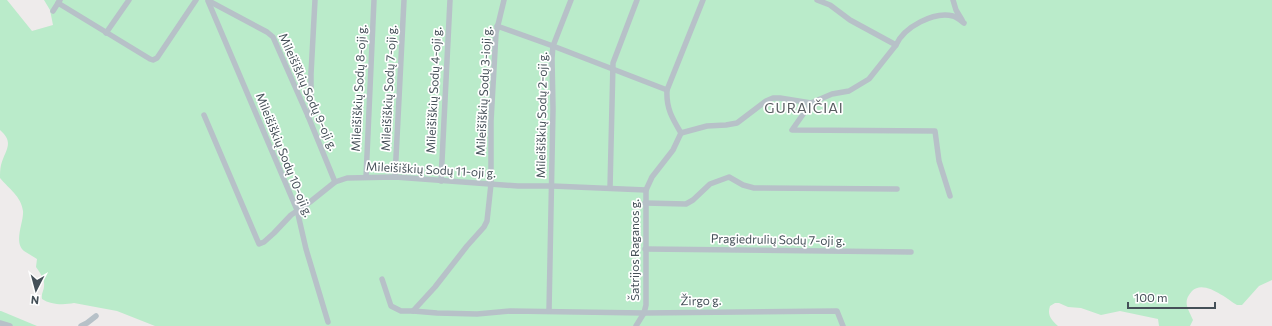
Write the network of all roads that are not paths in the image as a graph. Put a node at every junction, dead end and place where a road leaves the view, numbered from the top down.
1 (129, 0) edge
2 (196, 0) edge
3 (315, 0) edge
4 (374, 0) edge
5 (404, 0) edge
6 (450, 0) edge
7 (504, 0) edge
8 (571, 0) edge
9 (637, 0) edge
10 (703, 0) edge
11 (817, 0) edge
12 (953, 0) edge
13 (208, 1) edge
14 (59, 2) edge
15 (53, 11) dead end
16 (497, 26) junction
17 (106, 33) junction
18 (896, 45) junction
19 (554, 46) junction
20 (613, 68) junction
21 (667, 90) junction
22 (811, 103) junction
23 (204, 115) dead end
24 (308, 116) junction
25 (681, 133) junction
26 (366, 177) junction
27 (395, 177) junction
28 (441, 181) junction
29 (335, 182) junction
30 (491, 184) junction
31 (552, 186) junction
32 (610, 188) junction
33 (646, 190) junction
34 (897, 190) dead end
35 (950, 196) dead end
36 (645, 203) junction
37 (297, 210) junction
38 (645, 249) junction
39 (911, 252) dead end
40 (382, 279) dead end
41 (413, 311) junction
42 (549, 311) junction
43 (644, 313) junction
44 (96, 316) dead end
45 (328, 322) dead end
46 (0, 323) edge
47 (10, 326) edge
48 (81, 326) edge
49 (636, 326) edge
50 (844, 326) edge

1 - 17 street
2 - 17 street
3 - 24 street
4 - 26 street, Mileišiškių Sodų 8-oji g.
5 - 27 street, Mileišiškių Sodų 7-oji g.
6 - 28 street, Mileišiškių Sodų 4-oji g.
7 - 16 street, Mileišiškių Sodų 3-ioji g.
8 - 19 street, Mileišiškių Sodų 2-oji g.
9 - 20 street
10 - 21 street
11 - 18 street
12 - 18 street
13 - 24 street, Mileišiškių Sodų 9-oji g.
13 - 37 street, Mileišiškių Sodų 10-oji g.
14 - 15 street
14 - 17 street
16 - 19 street
16 - 30 street, Mileišiškių Sodų 3-ioji g.
18 - 22 street
19 - 20 street
19 - 31 street, Mileišiškių Sodų 2-oji g.
20 - 21 street
20 - 32 street
21 - 25 street
22 - 25 street
22 - 35 street
23 - 37 street, Mileišiškių Sodų 11-oji g.
24 - 29 street, Mileišiškių Sodų 9-oji g.
25 - 33 street, Šatrijos Raganos g.
26 - 27 street, Mileišiškių Sodų 11-oji g.
26 - 29 street, Mileišiškių Sodų 11-oji g.
27 - 28 street, Mileišiškių Sodų 11-oji g.
28 - 30 street, Mileišiškių Sodų 11-oji g.
29 - 37 street, Mileišiškių Sodų 11-oji g.
30 - 31 street, Mileišiškių Sodų 11-oji g.
30 - 41 street
31 - 32 street, Mileišiškių Sodų 11-oji g.
31 - 42 street
32 - 33 street, Mileišiškių Sodų 11-oji g.
33 - 36 street, Šatrijos Raganos g.
34 - 36 street
36 - 38 street, Šatrijos Raganos g.
37 - 45 street, Mileišiškių Sodų 10-oji g.
38 - 39 street, Pragiedrulių Sodų 7-oji g.
38 - 43 street, Šatrijos Raganos g.
40 - 41 street, Žirgo g.
41 - 42 street, Žirgo g.
42 - 43 street, Žirgo g.
43 - 49 street, Šatrijos Raganos g.
43 - 50 street, Žirgo g.
44 - 48 street
46 - 47 street

